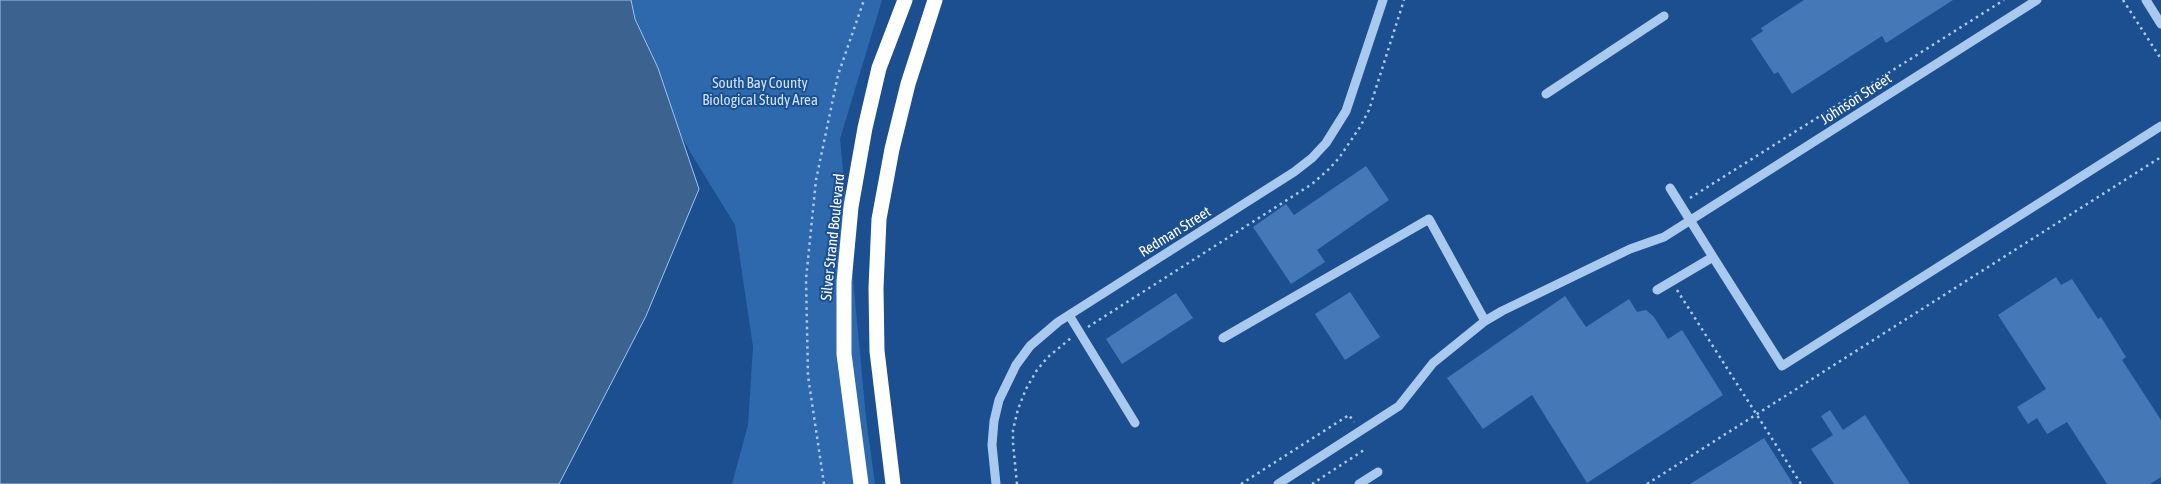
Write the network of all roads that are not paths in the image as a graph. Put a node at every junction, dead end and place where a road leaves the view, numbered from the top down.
1 (905, 0) edge
2 (935, 0) edge
3 (1383, 0) edge
4 (2036, 0) edge
5 (2146, 0) edge
6 (1664, 16) dead end
7 (2161, 24) edge
8 (1546, 94) dead end
9 (2161, 126) edge
10 (1670, 188) dead end
11 (1691, 221) junction
12 (1713, 257) junction
13 (1657, 290) dead end
14 (1069, 315) junction
15 (1485, 321) junction
16 (1223, 338) dead end
17 (1135, 423) dead end
18 (1378, 472) dead end
19 (861, 484) edge
20 (892, 484) edge
21 (996, 484) edge
22 (1278, 484) edge
23 (1359, 484) edge

1 - 19 highway, Silver Strand Boulevard
2 - 20 highway
3 - 14 street, Redman Street
4 - 11 street, Johnson Street
5 - 7 street
6 - 8 street
9 - 12 street
10 - 11 street
11 - 12 street
11 - 15 street, Johnson Street
12 - 13 street
14 - 17 street
14 - 21 street, Redman Street
15 - 16 street
15 - 22 street, Johnson Street
18 - 23 street

